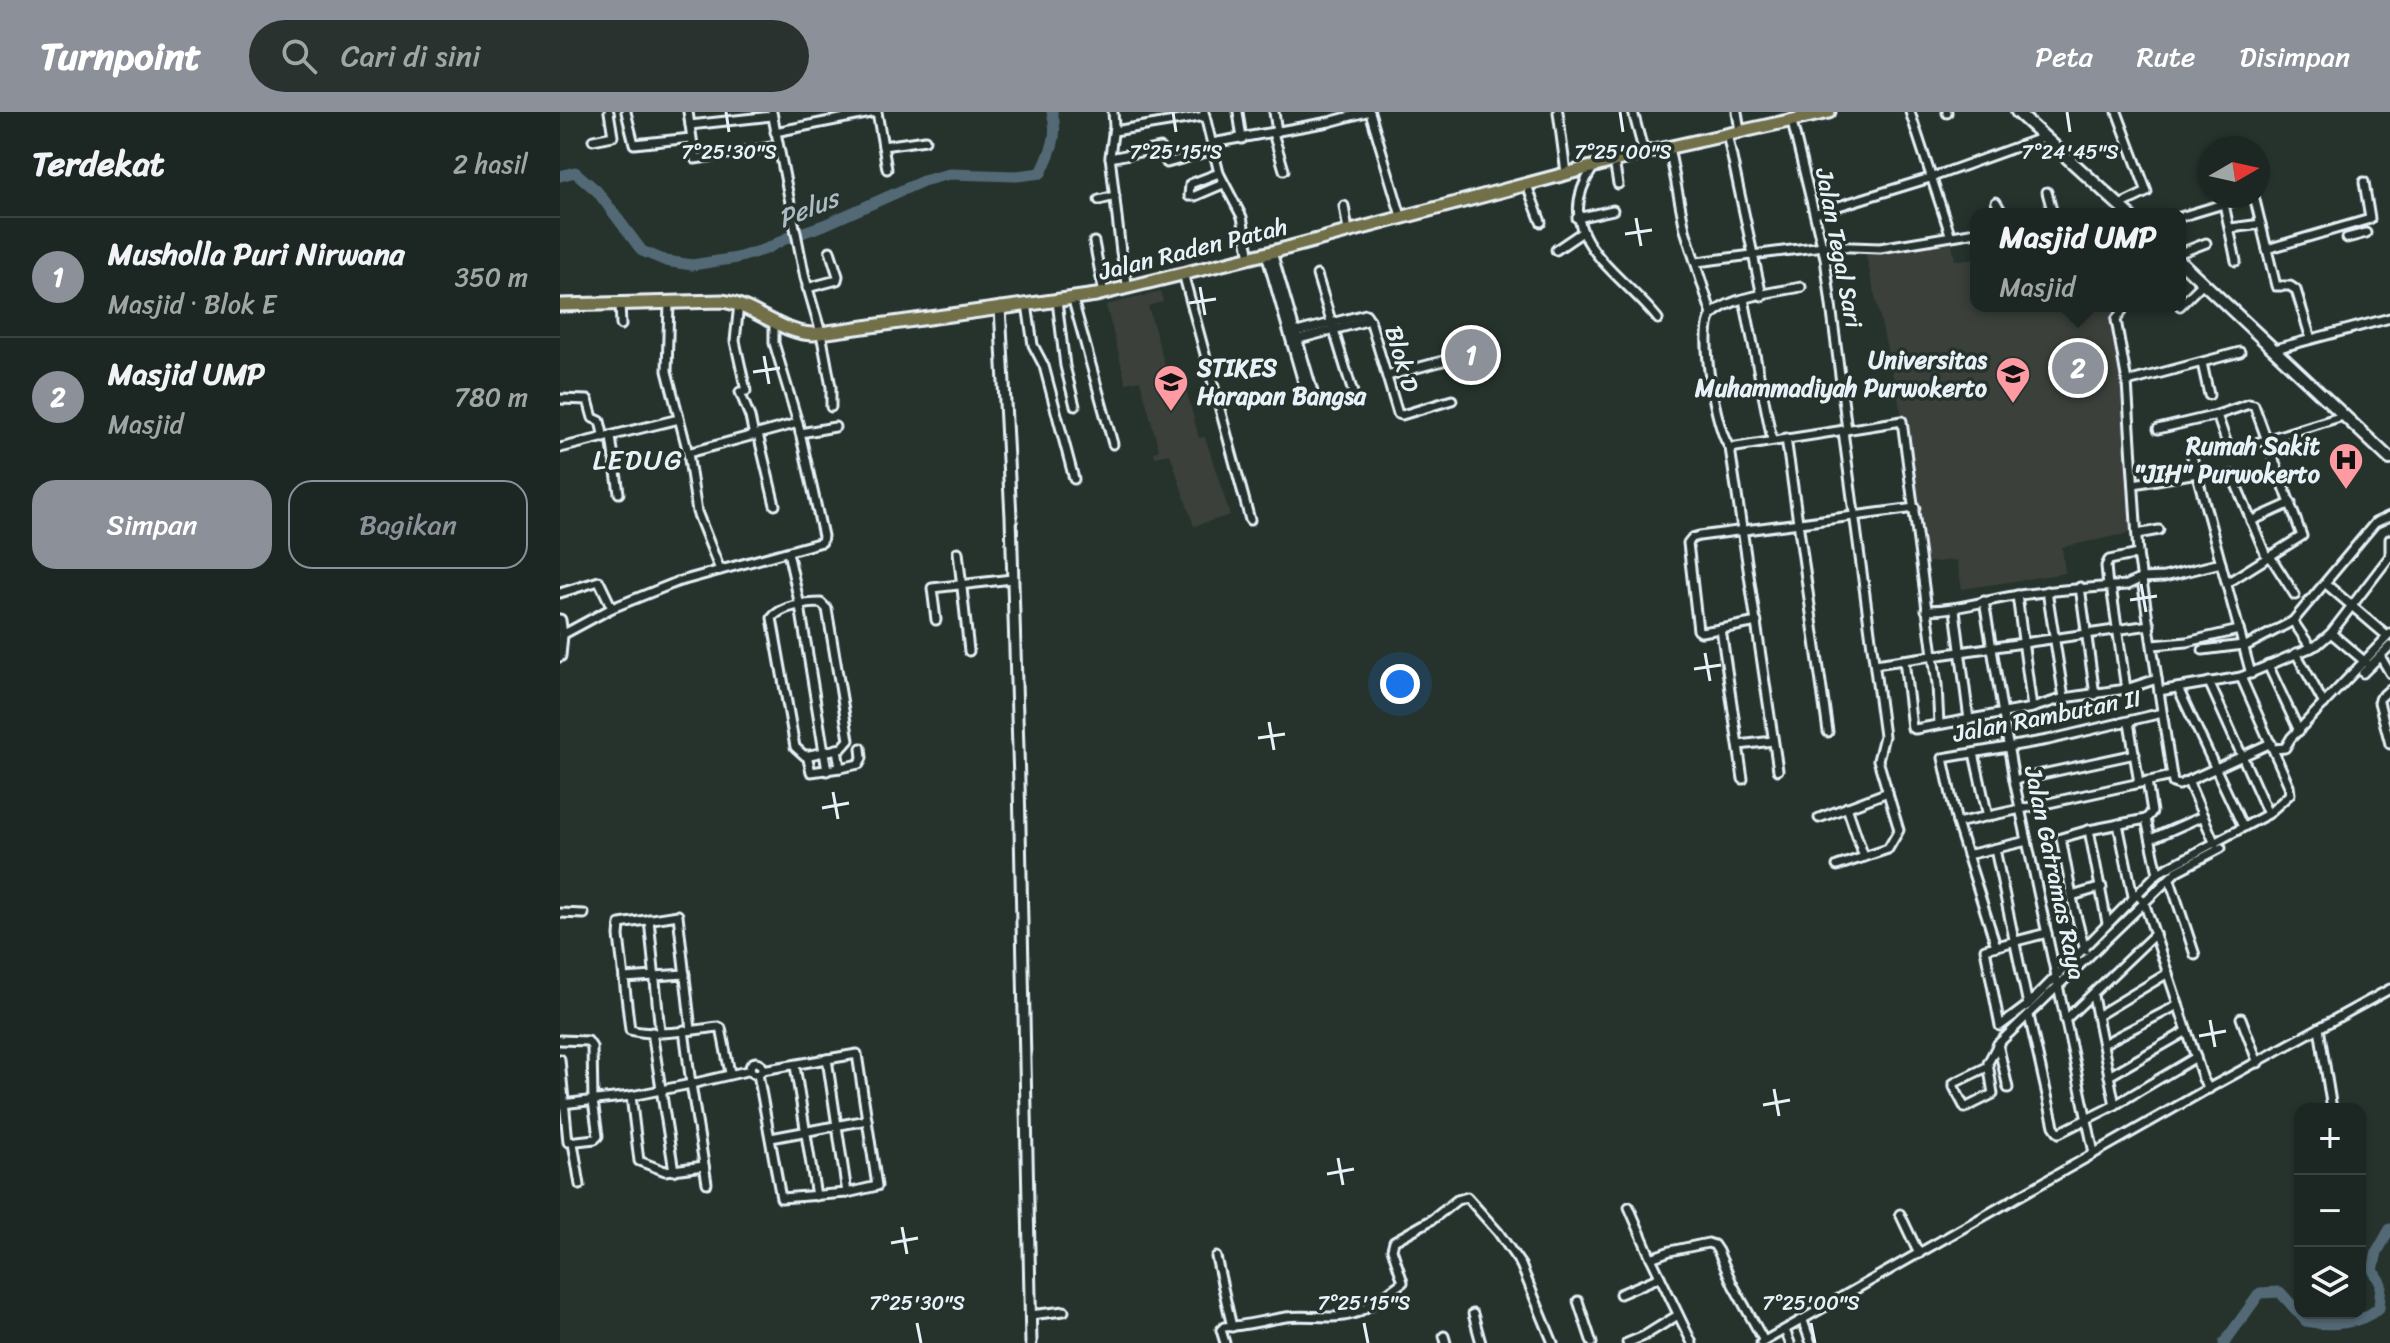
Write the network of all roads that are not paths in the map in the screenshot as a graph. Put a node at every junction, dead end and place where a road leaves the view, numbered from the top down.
1 (609, 112) edge
2 (626, 112) edge
3 (688, 112) edge
4 (876, 112) edge
5 (1113, 112) edge
6 (1238, 112) edge
7 (1274, 112) edge
8 (1368, 112) edge
9 (1558, 112) edge
10 (1633, 112) edge
11 (1737, 112) edge
12 (1770, 112) edge
13 (1829, 112) edge
14 (1910, 112) edge
15 (2017, 112) edge
16 (2117, 112) edge
17 (772, 114) edge
18 (1204, 114) edge
19 (1792, 122) junction
20 (690, 125) junction
21 (1770, 126) junction
22 (1114, 131) junction
23 (775, 132) junction
24 (1275, 132) junction
25 (1731, 136) junction
26 (2044, 137) junction
27 (691, 138) junction
28 (1242, 139) junction
29 (593, 140) dead end
30 (925, 140) dead end
31 (778, 146) junction
32 (883, 146) junction
33 (1213, 146) junction
34 (1670, 152) junction
35 (1644, 153) junction
36 (1110, 158) junction
37 (1595, 166) junction
38 (1615, 166) junction
39 (887, 169) dead end
40 (1284, 170) dead end
41 (1219, 173) junction
42 (1566, 173) junction
43 (1930, 178) junction
44 (2364, 182) dead end
45 (1526, 183) junction
46 (1223, 184) junction
47 (1618, 184) dead end
48 (2047, 192) dead end
49 (1115, 196) junction
50 (1099, 200) dead end
51 (1996, 202) dead end
52 (1344, 206) dead end
53 (2000, 208) edge
54 (2051, 208) edge
55 (2120, 208) edge
56 (2127, 208) edge
57 (2210, 208) edge
58 (2225, 208) edge
59 (2256, 208) edge
60 (1613, 210) dead end
61 (1816, 213) junction
62 (2186, 215) edge
63 (1401, 216) junction
64 (1581, 218) junction
65 (1541, 222) dead end
66 (2261, 224) junction
67 (2352, 224) junction
68 (2231, 228) junction
69 (1348, 231) junction
70 (1970, 232) edge
71 (1581, 233) junction
72 (2366, 233) dead end
73 (1950, 234) junction
74 (1094, 242) dead end
75 (2206, 243) dead end
76 (1823, 246) junction
77 (2267, 249) junction
78 (1556, 250) dead end
79 (830, 251) dead end
80 (2186, 251) edge
81 (1269, 253) junction
82 (1753, 255) junction
83 (1250, 257) junction
84 (2236, 261) dead end
85 (1697, 262) junction
86 (2186, 267) edge
87 (1183, 273) junction
88 (1317, 275) dead end
89 (2203, 283) junction
90 (1801, 287) dead end
91 (807, 288) junction
92 (1128, 288) junction
93 (1104, 294) junction
94 (1762, 296) junction
95 (1744, 299) junction
96 (1073, 300) junction
97 (2186, 300) edge
98 (1057, 301) junction
99 (669, 302) junction
100 (620, 303) junction
101 (739, 304) junction
102 (1027, 304) junction
103 (560, 305) edge
104 (1000, 307) junction
105 (2121, 312) edge
106 (1712, 315) junction
107 (2390, 318) edge
108 (1658, 319) dead end
109 (774, 321) junction
110 (621, 325) dead end
111 (1333, 326) junction
112 (821, 333) junction
113 (1294, 336) junction
114 (2311, 339) junction
115 (2275, 349) junction
116 (1476, 352) dead end
117 (2240, 352) dead end
118 (2202, 363) junction
119 (1387, 376) junction
120 (2127, 382) junction
121 (1353, 393) dead end
122 (2209, 395) dead end
123 (560, 399) edge
124 (1452, 400) dead end
125 (1075, 406) dead end
126 (831, 407) dead end
127 (2217, 415) junction
128 (2343, 416) junction
129 (679, 419) junction
130 (798, 423) junction
131 (835, 427) dead end
132 (2158, 429) dead end
133 (1845, 430) junction
134 (800, 433) junction
135 (756, 435) junction
136 (608, 437) junction
137 (1786, 438) junction
138 (2267, 439) junction
139 (1772, 440) junction
140 (1113, 444) dead end
141 (560, 448) edge
142 (1730, 448) junction
143 (2190, 449) dead end
144 (688, 453) junction
145 (2390, 459) edge
146 (2196, 468) junction
147 (2232, 475) dead end
148 (1074, 479) dead end
149 (2134, 484) junction
150 (619, 493) dead end
151 (2291, 503) junction
152 (775, 505) dead end
153 (1915, 508) junction
154 (1856, 515) junction
155 (2390, 516) edge
156 (1250, 520) dead end
157 (2251, 521) junction
158 (1797, 522) junction
159 (2159, 530) dead end
160 (1742, 531) junction
161 (2137, 534) junction
162 (2390, 539) edge
163 (788, 552) junction
164 (958, 552) dead end
165 (2138, 554) junction
166 (2268, 557) junction
167 (2390, 557) edge
168 (2221, 563) junction
169 (720, 570) junction
170 (2142, 578) junction
171 (1012, 579) junction
172 (2227, 583) junction
173 (962, 584) junction
174 (2326, 584) junction
175 (2110, 586) junction
176 (2080, 587) junction
177 (2047, 591) junction
178 (560, 593) edge
179 (2017, 595) junction
180 (2295, 595) dead end
181 (1984, 601) junction
182 (800, 606) junction
183 (2351, 607) junction
184 (612, 608) junction
185 (1926, 610) junction
186 (1955, 610) junction
187 (560, 620) edge
188 (936, 620) dead end
189 (2293, 621) junction
190 (1757, 622) junction
191 (2150, 625) junction
192 (1721, 629) junction
193 (2116, 629) junction
194 (2239, 630) junction
195 (2331, 633) junction
196 (2086, 634) junction
197 (562, 635) junction
198 (2389, 635) edge
199 (2053, 639) junction
200 (2024, 643) junction
201 (2153, 645) junction
202 (2243, 646) junction
203 (2390, 646) edge
204 (1992, 647) junction
205 (2311, 648) junction
206 (2203, 650) dead end
207 (969, 651) dead end
208 (1960, 652) junction
209 (2296, 653) junction
210 (560, 656) edge
211 (1933, 656) junction
212 (2380, 656) junction
213 (1904, 660) junction
214 (1875, 664) junction
215 (2367, 664) junction
216 (2268, 665) junction
217 (2363, 673) dead end
218 (2390, 673) edge
219 (2251, 674) junction
220 (2241, 677) junction
221 (2157, 679) junction
222 (2209, 682) junction
223 (2178, 688) junction
224 (2126, 689) junction
225 (2390, 689) edge
226 (2159, 691) junction
227 (2095, 695) junction
228 (2064, 698) junction
229 (2324, 704) junction
230 (2032, 708) junction
231 (2002, 713) junction
232 (2162, 713) junction
233 (1969, 720) junction
234 (2129, 722) junction
235 (1939, 724) junction
236 (2387, 725) edge
237 (2299, 731) junction
238 (1828, 732) dead end
239 (1773, 741) junction
240 (2390, 744) edge
241 (1739, 745) junction
242 (2272, 746) junction
243 (2008, 747) junction
244 (861, 748) dead end
245 (837, 749) junction
246 (824, 752) junction
247 (1974, 753) junction
248 (2135, 754) junction
249 (807, 755) junction
250 (2243, 756) junction
251 (840, 768) junction
252 (2215, 768) junction
253 (1778, 770) dead end
254 (827, 771) junction
255 (2172, 776) junction
256 (1743, 779) dead end
257 (2014, 780) junction
258 (2188, 781) junction
259 (2143, 782) junction
260 (1888, 792) junction
261 (1847, 807) junction
262 (2020, 809) junction
263 (2268, 814) junction
264 (2203, 816) junction
265 (1988, 817) junction
266 (1819, 818) dead end
267 (2146, 819) junction
268 (1957, 823) junction
269 (2118, 824) junction
270 (2243, 827) junction
271 (2089, 830) junction
272 (2151, 839) junction
273 (2027, 841) junction
274 (2218, 846) junction
275 (1995, 849) junction
276 (1967, 855) junction
277 (1864, 857) junction
278 (1837, 866) dead end
279 (2158, 873) junction
280 (2170, 880) junction
281 (2102, 887) junction
282 (2135, 895) junction
283 (2072, 896) junction
284 (2144, 902) junction
285 (560, 913) edge
286 (584, 914) dead end
287 (649, 919) junction
288 (2107, 923) junction
289 (2047, 933) junction
290 (2155, 934) junction
291 (2015, 942) junction
292 (1996, 946) junction
293 (2085, 950) junction
294 (2195, 955) dead end
295 (2168, 973) junction
296 (685, 974) junction
297 (655, 976) junction
298 (2057, 976) junction
299 (624, 978) junction
300 (2059, 987) junction
301 (2390, 989) edge
302 (2093, 996) junction
303 (2028, 1005) junction
304 (2178, 1005) junction
305 (2029, 1016) junction
306 (2097, 1016) junction
307 (2241, 1018) dead end
308 (2065, 1020) junction
309 (2319, 1028) junction
310 (688, 1030) junction
311 (2187, 1031) junction
312 (656, 1032) junction
313 (560, 1040) edge
314 (1998, 1044) junction
315 (2103, 1044) junction
316 (2196, 1057) junction
317 (560, 1059) edge
318 (827, 1059) junction
319 (2258, 1063) junction
320 (795, 1066) junction
321 (1987, 1067) junction
322 (757, 1071) junction
323 (730, 1073) junction
324 (2109, 1076) junction
325 (691, 1084) junction
326 (2008, 1088) dead end
327 (2209, 1089) junction
328 (662, 1091) junction
329 (631, 1096) junction
330 (593, 1101) junction
331 (2331, 1103) edge
332 (562, 1104) edge
333 (2115, 1105) junction
334 (867, 1120) junction
335 (2086, 1121) junction
336 (836, 1126) junction
337 (807, 1132) junction
338 (771, 1138) junction
339 (573, 1143) junction
340 (2094, 1153) junction
341 (704, 1166) junction
342 (674, 1171) junction
343 (707, 1183) dead end
344 (580, 1185) dead end
345 (847, 1193) junction
346 (816, 1196) junction
347 (1629, 1207) dead end
348 (1900, 1214) dead end
349 (1919, 1254) junction
350 (1216, 1257) dead end
351 (1651, 1258) junction
352 (1660, 1277) junction
353 (1620, 1294) dead end
354 (1578, 1301) dead end
355 (1064, 1311) dead end
356 (1473, 1314) dead end
357 (1030, 1315) junction
358 (1678, 1315) junction
359 (1803, 1321) junction
360 (1232, 1327) junction
361 (1785, 1330) junction
362 (1763, 1342) edge
363 (1031, 1343) edge
364 (1225, 1343) edge
365 (1481, 1343) edge
366 (1553, 1343) edge
367 (1592, 1343) edge
368 (1627, 1343) edge
369 (1692, 1343) edge
370 (1790, 1343) edge
371 (1811, 1343) edge

1 - 29 street
2 - 27 street
3 - 20 street
4 - 23 street
4 - 32 street
5 - 22 street
6 - 28 street
7 - 24 street
8 - 24 street
8 - 63 street
9 - 42 street
10 - 35 street
11 - 25 street
12 - 21 street
13 - 19 main road, Jalan Raden Patah
14 - 43 street
15 - 26 main road
16 - 56 street
17 - 20 street
17 - 23 street
18 - 22 street
18 - 33 street
19 - 21 main road, Jalan Raden Patah
19 - 61 street, Jalan Tegal Sari
20 - 27 street
21 - 25 main road, Jalan Raden Patah
22 - 36 street
23 - 31 street
24 - 28 street
24 - 40 street
25 - 34 main road, Jalan Raden Patah
25 - 82 street
26 - 43 street
26 - 55 main road
27 - 31 street
28 - 33 street
30 - 32 street
31 - 91 street
32 - 39 street
33 - 36 street
33 - 41 street
34 - 35 main road, Jalan Raden Patah
34 - 85 street
35 - 38 main road, Jalan Raden Patah
36 - 49 street
37 - 38 main road, Jalan Raden Patah
37 - 42 main road, Jalan Raden Patah
37 - 64 street
38 - 47 street
41 - 46 street
41 - 46 street
42 - 45 main road, Jalan Raden Patah
43 - 61 street
43 - 73 street
44 - 67 street
45 - 63 main road, Jalan Raden Patah
45 - 65 street
46 - 83 street
48 - 54 street
49 - 50 street
49 - 92 street
51 - 53 street
52 - 69 street
57 - 62 street
58 - 68 street
59 - 66 street
60 - 64 street
61 - 76 street, Jalan Tegal Sari
63 - 69 main road, Jalan Raden Patah
64 - 71 street
66 - 68 street
66 - 77 street
67 - 72 street
67 - 77 street
68 - 84 street
69 - 81 main road, Jalan Raden Patah
70 - 73 street
71 - 78 street
71 - 108 street
73 - 76 street
74 - 93 street
75 - 80 street
76 - 82 street
76 - 133 street, Jalan Tegal Sari
77 - 114 street
79 - 91 street
81 - 83 main road, Jalan Raden Patah
81 - 113 street
82 - 85 street
82 - 94 street
83 - 87 main road, Jalan Raden Patah
85 - 106 street
86 - 89 main road
87 - 92 main road, Jalan Raden Patah
87 - 156 street
88 - 111 street
89 - 97 street
89 - 115 main road
90 - 94 street
91 - 112 street
92 - 93 main road, Jalan Raden Patah
93 - 96 main road, Jalan Raden Patah
94 - 95 street
95 - 106 street
95 - 139 street
96 - 98 main road, Jalan Raden Patah
96 - 140 street
98 - 102 main road, Jalan Raden Patah
98 - 125 street
99 - 100 main road, Jalan Raden Patah
99 - 101 main road, Jalan Raden Patah
99 - 129 street
100 - 103 main road, Jalan Raden Patah
100 - 110 street
101 - 109 main road, Jalan Raden Patah
101 - 135 street
102 - 104 main road, Jalan Raden Patah
102 - 148 street
104 - 112 main road, Jalan Raden Patah
104 - 171 street
105 - 120 street
106 - 142 street
107 - 114 street
109 - 112 main road, Jalan Raden Patah
109 - 130 street
111 - 113 street
111 - 119 street, Blok D
111 - 121 street
112 - 126 street
113 - 113 street
114 - 115 street
115 - 128 main road
116 - 119 street
117 - 118 street
118 - 120 street
118 - 122 street
119 - 124 street, Blok D
120 - 149 street
123 - 136 street
127 - 132 street
127 - 138 street
127 - 138 street
128 - 138 street
128 - 145 main road
129 - 136 street
129 - 144 street
130 - 134 street
130 - 135 street
131 - 134 street
133 - 137 street
133 - 153 street
133 - 154 street, Jalan Tegal Sari
134 - 163 street
135 - 144 street
135 - 152 street
136 - 141 street
136 - 150 street
137 - 139 street
137 - 158 street
138 - 151 street
139 - 142 street
142 - 160 street
143 - 146 street
144 - 169 street
146 - 149 street
146 - 168 street
147 - 157 street
149 - 161 street
151 - 157 street
151 - 166 street
153 - 154 street
153 - 185 street
154 - 158 street
154 - 214 street, Jalan Tegal Sari
155 - 174 street
157 - 166 street
158 - 160 street
158 - 238 street
159 - 161 street
160 - 190 street
160 - 192 street
161 - 165 street
162 - 167 street
163 - 169 street
163 - 182 street
164 - 173 street
165 - 170 street
165 - 175 street
166 - 172 street
166 - 180 street
167 - 183 street
168 - 170 street
168 - 172 street
169 - 184 street
170 - 175 street
170 - 191 street
171 - 173 street
171 - 357 street
172 - 194 street
173 - 188 street
173 - 207 street
174 - 183 street
174 - 189 street
175 - 176 street
175 - 193 street
176 - 177 street
176 - 196 street
177 - 179 street
177 - 199 street
178 - 184 street
179 - 181 street
179 - 200 street
181 - 186 street
181 - 204 street, Jalan Gatramas Raya
182 - 245 street
182 - 246 street
182 - 249 street
183 - 195 street
183 - 198 street
184 - 197 street
185 - 186 street
185 - 211 street
186 - 208 street
187 - 197 street
189 - 202 street
189 - 205 street
190 - 192 street
190 - 239 street
191 - 193 street
191 - 201 street
192 - 241 street
193 - 196 street
193 - 224 street
194 - 201 street
194 - 202 street
195 - 205 street
195 - 215 street
196 - 199 street
196 - 227 street
197 - 210 street
198 - 215 street
199 - 200 street
199 - 228 street
200 - 204 street
200 - 230 street
201 - 221 street
202 - 206 street
202 - 219 street
203 - 212 street
204 - 208 street
204 - 231 street, Jalan Gatramas Raya
205 - 209 street
208 - 211 street
208 - 233 street
209 - 216 street
209 - 229 street
211 - 213 street
211 - 235 street
212 - 215 street
212 - 218 street
213 - 214 street
213 - 235 street
214 - 260 street, Jalan Tegal Sari
215 - 217 street
215 - 229 street
216 - 219 street
216 - 237 street
219 - 220 street
220 - 222 street
220 - 242 street
221 - 224 street
221 - 226 street
222 - 223 street
222 - 250 street
223 - 226 street
223 - 252 street
224 - 227 street
225 - 236 street
226 - 232 street
227 - 228 street
228 - 230 street
229 - 237 street
230 - 231 street
231 - 233 street
231 - 243 street, Jalan Gatramas Raya
232 - 234 street, Jalan Rambutan II
232 - 255 street
233 - 235 street
234 - 243 street, Jalan Rambutan II
234 - 248 street
236 - 240 street
237 - 242 street
239 - 241 street
239 - 253 street
241 - 256 street
242 - 250 street
242 - 263 street
243 - 247 street, Jalan Rambutan II
243 - 257 street, Jalan Gatramas Raya
244 - 251 street
245 - 246 street
245 - 251 street
246 - 249 street
246 - 254 street
247 - 265 street
247 - 268 street, Jalan Rambutan II
248 - 257 street
248 - 259 street
249 - 254 street
250 - 252 street
250 - 263 street
251 - 254 street
252 - 258 street
252 - 270 street
255 - 258 street
255 - 259 street
257 - 262 street, Jalan Gatramas Raya
258 - 264 street
259 - 262 street
259 - 267 street
260 - 261 street
260 - 277 street, Jalan Tegal Sari
261 - 266 street
261 - 277 street
262 - 265 street
262 - 273 street, Jalan Gatramas Raya
263 - 270 street
264 - 272 street
264 - 274 street
265 - 268 street
267 - 269 street
267 - 272 street
268 - 276 street, Jalan Rambutan II
269 - 271 street
269 - 282 street
270 - 274 street
271 - 281 street
271 - 283 street
272 - 279 street
273 - 275 street
273 - 289 street, Jalan Gatramas Raya
274 - 279 street
274 - 280 street
275 - 276 street
275 - 291 street
276 - 292 street, Jalan Rambutan II
277 - 278 street, Jalan Tegal Sari
279 - 282 street
280 - 284 street
280 - 294 street
281 - 283 street
281 - 288 street
282 - 284 street
282 - 288 street
283 - 293 street
284 - 290 street
284 - 300 street
285 - 286 street
287 - 296 street
287 - 297 street
287 - 299 street
288 - 293 street
289 - 291 street
289 - 298 street, Jalan Gatramas Raya
290 - 295 street
290 - 302 street
291 - 292 street
291 - 303 street
292 - 303 street
293 - 298 street
295 - 304 street
295 - 306 street
296 - 297 street
296 - 310 street
297 - 299 street
297 - 312 street
298 - 300 street, Jalan Gatramas Raya
298 - 303 street
299 - 312 street
300 - 305 street
300 - 308 street, Jalan Gatramas Raya
301 - 309 street
302 - 306 street
302 - 308 street
304 - 311 street
304 - 315 street
305 - 314 street
305 - 335 street
306 - 315 street
307 - 319 street
308 - 335 street, Jalan Gatramas Raya
309 - 319 street
309 - 331 street
310 - 312 street
310 - 323 street
310 - 325 street
311 - 316 street
311 - 324 street
312 - 328 street
313 - 330 street
314 - 321 street
314 - 326 street
315 - 324 street
316 - 327 street
316 - 333 street
317 - 332 street
318 - 320 street
318 - 334 street
318 - 336 street
319 - 327 street
320 - 322 street
320 - 337 street
321 - 321 street
322 - 323 street
322 - 338 street
323 - 325 street
324 - 333 street
325 - 328 street
325 - 341 street
327 - 340 street
328 - 329 street
328 - 342 street
329 - 330 street
329 - 342 street
330 - 332 street
330 - 339 street
332 - 339 street
333 - 335 street
334 - 336 street
334 - 345 street
335 - 340 street, Jalan Gatramas Raya
336 - 337 street
336 - 345 street
337 - 338 street
337 - 346 street
338 - 346 street
339 - 344 street
340 - 349 street
341 - 342 street
341 - 343 street
345 - 346 street
347 - 351 street
348 - 349 street
349 - 359 street
350 - 360 street
351 - 352 street
351 - 362 street
352 - 353 street
352 - 358 street
354 - 367 street
355 - 357 street
356 - 365 street
357 - 363 street
358 - 368 street
358 - 369 street
359 - 361 street
359 - 371 street
360 - 364 street
360 - 366 street
361 - 362 street
361 - 370 street

